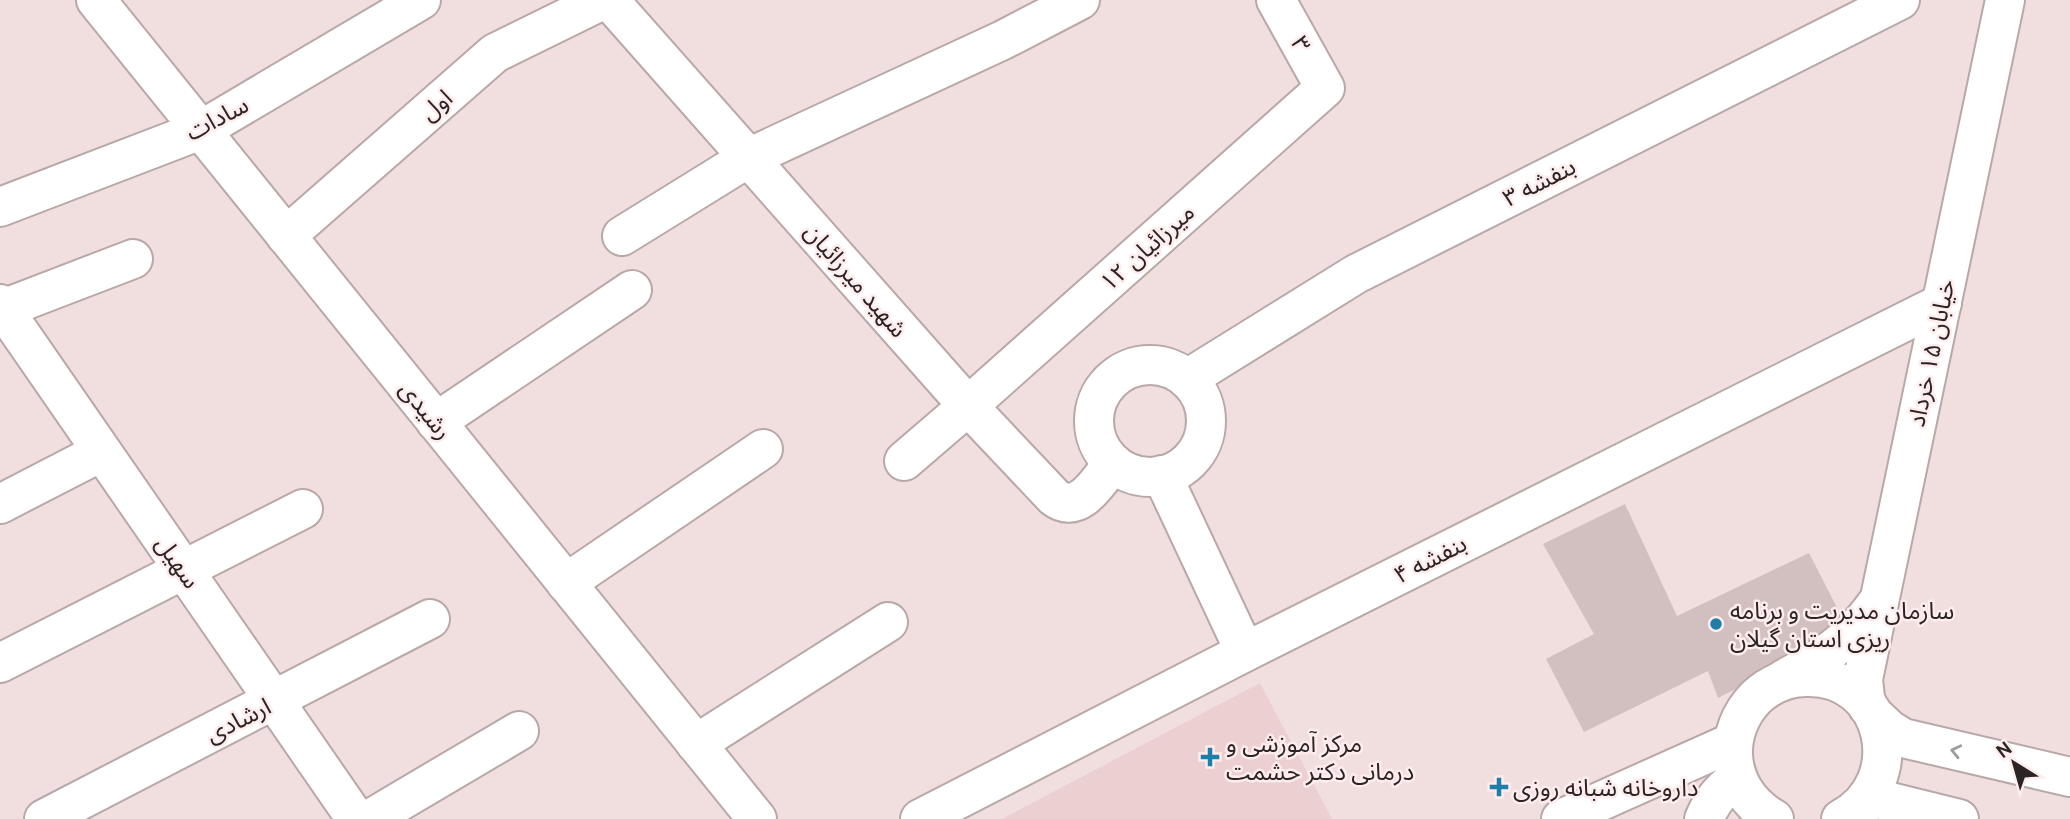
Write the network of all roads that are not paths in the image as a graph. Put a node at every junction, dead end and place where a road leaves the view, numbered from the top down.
1 (96, 0) edge
2 (421, 0) edge
3 (603, 0) edge
4 (610, 0) edge
5 (1080, 0) edge
6 (1276, 0) edge
7 (1900, 0) edge
8 (2005, 0) edge
9 (1325, 88) joint
10 (201, 130) junction
11 (748, 158) junction
12 (0, 208) edge
13 (286, 236) junction
14 (622, 236) dead end
15 (133, 259) dead end
16 (632, 290) dead end
17 (1942, 303) junction
18 (1, 308) edge
19 (1187, 379) junction
20 (968, 406) junction
21 (436, 422) junction
22 (763, 450) dead end
23 (102, 452) junction
24 (904, 461) dead end
25 (1113, 463) junction
26 (1162, 475) junction
27 (0, 503) edge
28 (303, 509) dead end
29 (184, 570) junction
30 (566, 583) junction
31 (1881, 595) junction
32 (430, 619) dead end
33 (888, 622) dead end
34 (1245, 652) junction
35 (0, 663) edge
36 (1775, 684) junction
37 (274, 701) junction
38 (1871, 711) junction
39 (519, 732) dead end
40 (1733, 742) junction
41 (696, 744) junction
42 (2070, 777) edge
43 (1738, 779) junction
44 (1856, 812) edge
45 (44, 819) edge
46 (356, 819) edge
47 (370, 819) edge
48 (757, 819) edge
49 (920, 819) edge
50 (1561, 819) edge
51 (1704, 819) edge
52 (1774, 819) edge
53 (1959, 819) edge

1 - 10 street, رشیدی
2 - 10 street, سادات
3 - 13 street, اول
4 - 11 street, شهید میرزائیان
5 - 11 street
6 - 9 street, ۳
7 - 19 street, بنفشه ۳
8 - 17 street, خیابان ۱۵ خرداد
9 - 20 street, میرزائیان ۱۲
10 - 12 street, سادات
10 - 13 street, رشیدی
11 - 14 street
11 - 20 street, شهید میرزائیان
13 - 21 street, رشیدی
15 - 18 street
16 - 21 street
17 - 31 street, خیابان ۱۵ خرداد
17 - 34 street, بنفشه ۴
18 - 23 street, سهیل
19 - 25 street
19 - 26 street
20 - 24 street, میرزائیان ۱۲
20 - 25 street, شهید میرزائیان
21 - 30 street, رشیدی
22 - 30 street
23 - 27 street
23 - 29 street, سهیل
25 - 26 street
26 - 34 street
28 - 29 street
29 - 35 street
29 - 37 street, سهیل
30 - 41 street, رشیدی
31 - 36 street
31 - 38 street, خیابان ۱۵ خرداد
32 - 37 street, ارشادی
33 - 41 street
34 - 49 street, بنفشه ۴
36 - 38 street
36 - 40 street
37 - 45 street, ارشادی
37 - 46 street, سهیل
42 -> 38 street
38 - 44 street, خیابان ۱۵ خرداد
39 - 47 street
40 - 43 street
40 - 50 street
41 - 48 street, رشیدی
43 - 51 street
43 - 52 street
44 - 53 street

